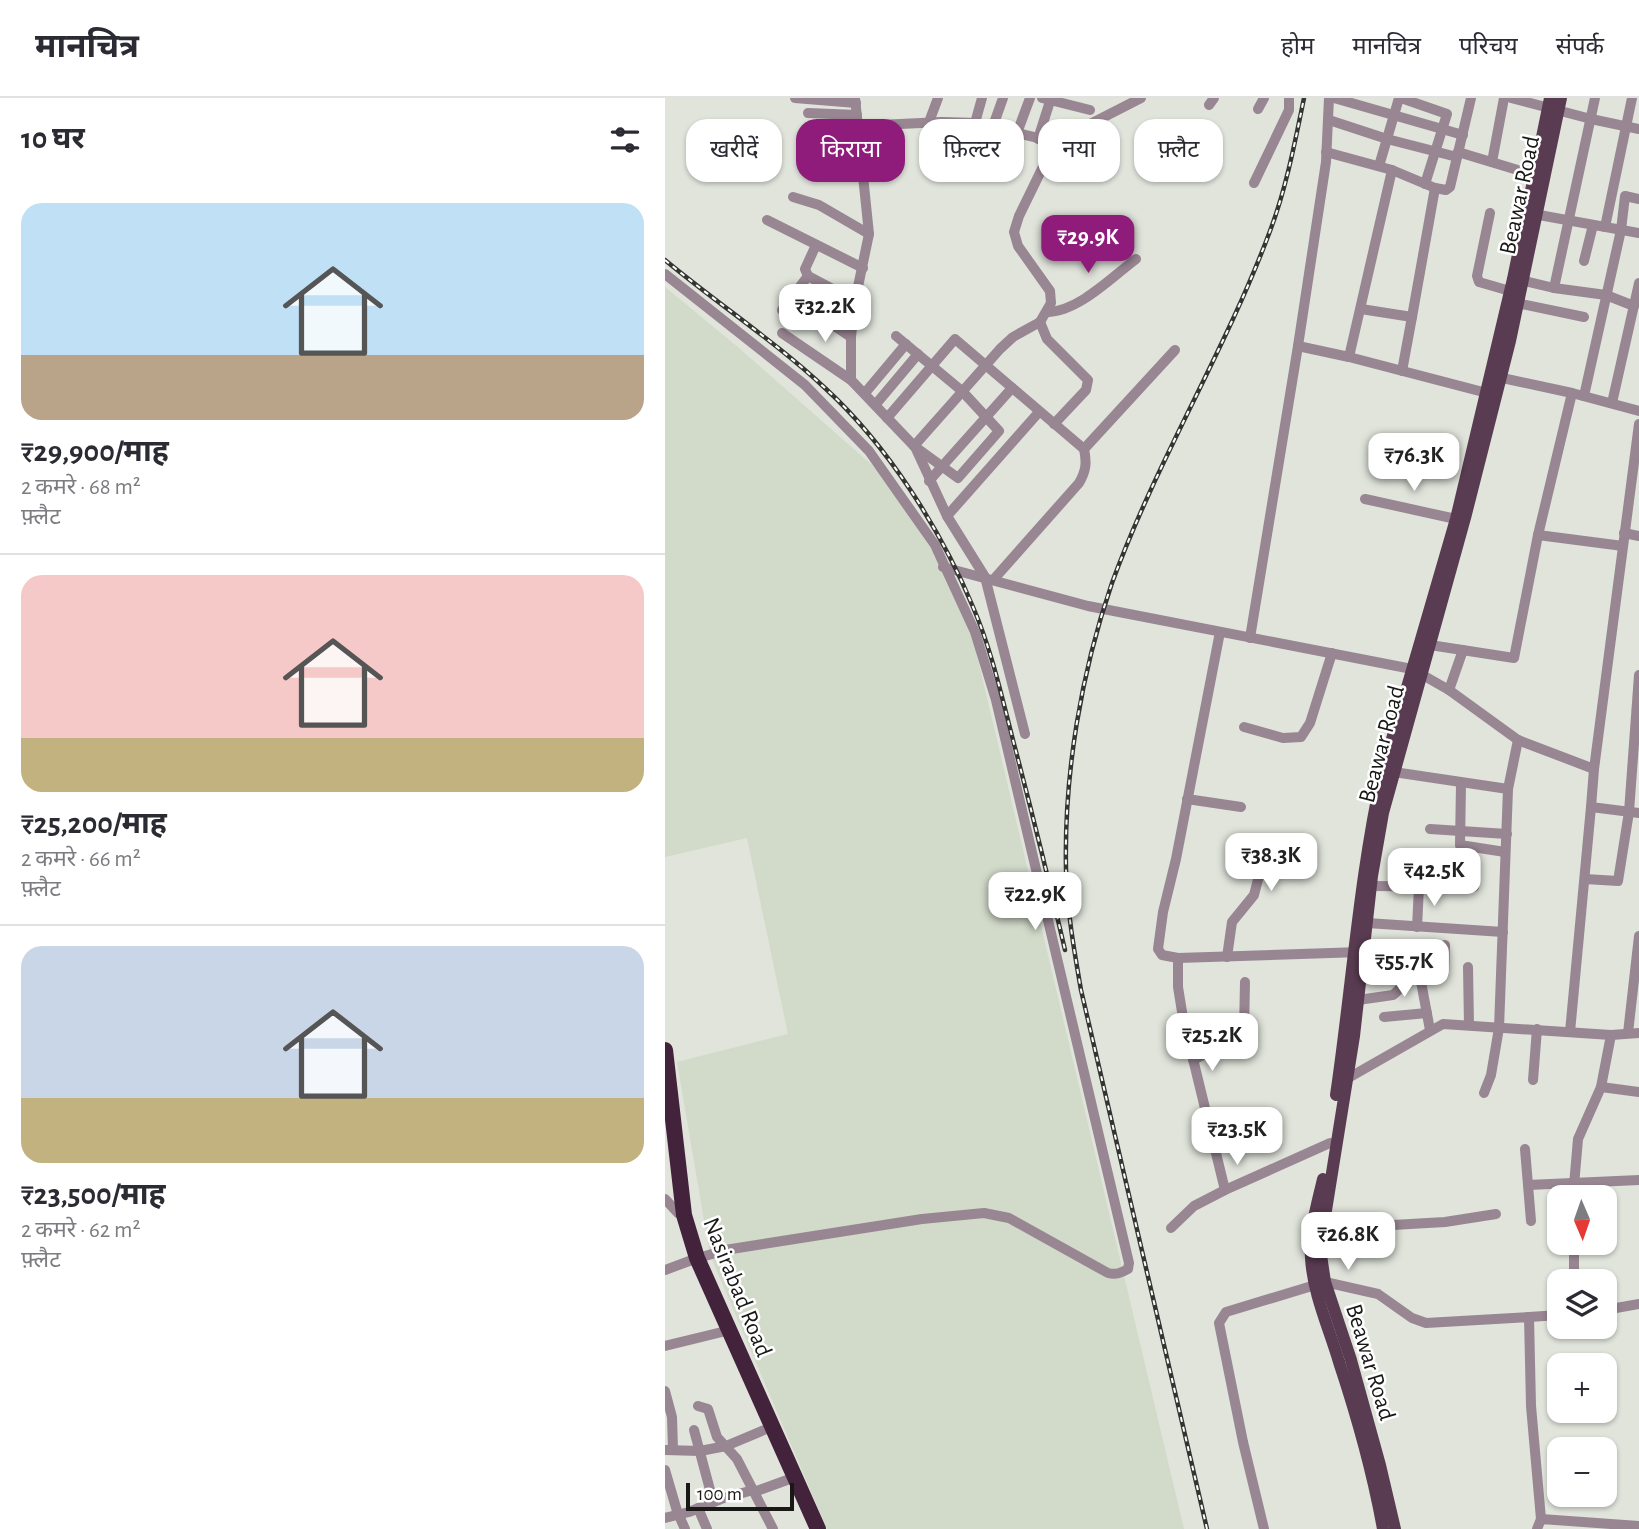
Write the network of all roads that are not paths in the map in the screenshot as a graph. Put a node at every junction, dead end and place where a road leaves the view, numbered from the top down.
1 (795, 98) edge
2 (937, 98) edge
3 (982, 98) edge
4 (1003, 98) edge
5 (1030, 98) edge
6 (1092, 98) edge
7 (1141, 98) edge
8 (1264, 98) edge
9 (1289, 98) edge
10 (1332, 98) edge
11 (1400, 98) edge
12 (1471, 98) edge
13 (1504, 98) edge
14 (1511, 98) edge
15 (1595, 98) edge
16 (1632, 98) edge
17 (1048, 99) edge
18 (855, 101) edge
19 (1123, 103) edge
20 (1554, 104) edge
21 (1258, 109) dead end
22 (1090, 110) junction
23 (808, 113) dead end
24 (1394, 116) junction
25 (851, 119) edge
26 (858, 119) edge
27 (930, 119) edge
28 (976, 119) edge
29 (996, 119) edge
30 (1022, 119) edge
31 (1043, 119) edge
32 (1089, 119) edge
33 (1098, 119) edge
34 (1591, 119) junction
35 (1329, 120) junction
36 (1626, 126) junction
37 (1441, 129) junction
38 (1639, 129) edge
39 (1024, 135) edge
40 (1463, 135) junction
41 (1038, 139) edge
42 (1387, 139) junction
43 (1433, 152) junction
44 (1458, 154) junction
45 (1326, 160) junction
46 (1492, 162) junction
47 (1379, 166) junction
48 (1391, 170) junction
49 (1534, 175) junction
50 (1038, 177) edge
51 (864, 182) edge
52 (1254, 183) dead end
53 (1430, 186) junction
54 (793, 197) dead end
55 (1639, 199) edge
56 (1490, 213) dead end
57 (1531, 213) junction
58 (767, 220) dead end
59 (1568, 220) junction
60 (1594, 225) junction
61 (1605, 227) junction
62 (1621, 230) junction
63 (1639, 233) edge
64 (869, 234) junction
65 (816, 244) junction
66 (1136, 259) dead end
67 (1584, 261) dead end
68 (863, 268) junction
69 (665, 274) edge
70 (808, 276) junction
71 (1639, 283) edge
72 (1554, 288) junction
73 (1514, 291) junction
74 (1606, 295) junction
75 (792, 297) junction
76 (855, 301) junction
77 (1634, 306) junction
78 (1361, 309) junction
79 (782, 310) dead end
80 (1043, 317) junction
81 (1412, 317) junction
82 (1584, 317) dead end
83 (782, 333) dead end
84 (896, 336) dead end
85 (851, 337) junction
86 (906, 344) junction
87 (1298, 346) junction
88 (1175, 350) dead end
89 (918, 354) junction
90 (1349, 357) junction
91 (986, 363) junction
92 (932, 366) junction
93 (1402, 371) junction
94 (1495, 377) junction
95 (851, 380) junction
96 (1012, 388) junction
97 (962, 391) junction
98 (865, 393) junction
99 (1487, 393) junction
100 (1578, 394) junction
101 (1612, 403) junction
102 (876, 404) junction
103 (1639, 411) edge
104 (1039, 412) junction
105 (987, 416) junction
106 (887, 418) junction
107 (1054, 424) junction
108 (1639, 424) edge
109 (999, 430) junction
110 (1015, 439) junction
111 (1638, 442) edge
112 (914, 446) junction
113 (1084, 449) junction
114 (942, 467) junction
115 (929, 481) junction
116 (1366, 499) dead end
117 (947, 516) junction
118 (1456, 519) junction
119 (1624, 533) junction
120 (1538, 535) junction
121 (1639, 536) edge
122 (1623, 547) junction
123 (943, 567) junction
124 (989, 578) junction
125 (1220, 632) junction
126 (1250, 638) junction
127 (1430, 645) junction
128 (1463, 650) junction
129 (1332, 653) junction
130 (1417, 671) junction
131 (1639, 675) edge
132 (1449, 690) junction
133 (1244, 727) dead end
134 (1025, 734) dead end
135 (1518, 740) junction
136 (1594, 769) junction
137 (1388, 771) junction
138 (1461, 784) junction
139 (1508, 789) junction
140 (1187, 799) junction
141 (1241, 807) dead end
142 (1591, 807) junction
143 (1634, 812) edge
144 (1430, 829) dead end
145 (1458, 831) junction
146 (1507, 834) junction
147 (1268, 841) dead end
148 (1372, 848) junction
149 (1505, 852) junction
150 (1585, 879) junction
151 (1371, 886) junction
152 (1419, 887) junction
153 (1474, 887) dead end
154 (1367, 923) junction
155 (1417, 927) junction
156 (1503, 932) junction
157 (1639, 936) edge
158 (1444, 944) dead end
159 (1359, 951) junction
160 (1227, 957) junction
161 (1178, 958) junction
162 (1468, 967) dead end
163 (1419, 971) junction
164 (1245, 982) dead end
165 (1358, 1000) junction
166 (1427, 1013) junction
167 (1384, 1017) dead end
168 (1469, 1026) junction
169 (1499, 1028) junction
170 (1537, 1029) junction
171 (1430, 1030) junction
172 (1570, 1032) junction
173 (1634, 1033) edge
174 (1611, 1035) junction
175 (666, 1058) edge
176 (1193, 1060) junction
177 (1533, 1080) dead end
178 (1343, 1081) junction
179 (1601, 1087) junction
180 (665, 1092) edge
181 (1639, 1092) edge
182 (1484, 1093) dead end
183 (1332, 1145) junction
184 (1525, 1149) dead end
185 (1329, 1169) junction
186 (1639, 1180) edge
187 (1573, 1184) junction
188 (1528, 1185) junction
189 (1225, 1190) junction
190 (665, 1199) edge
191 (681, 1214) junction
192 (1496, 1214) dead end
193 (1531, 1222) dead end
194 (1171, 1228) dead end
195 (1323, 1229) junction
196 (694, 1259) junction
197 (665, 1270) edge
198 (1319, 1284) junction
199 (1639, 1304) edge
200 (1617, 1308) edge
201 (1547, 1316) edge
202 (1529, 1317) junction
203 (722, 1332) junction
204 (665, 1346) edge
205 (665, 1391) edge
206 (698, 1406) dead end
207 (694, 1430) dead end
208 (764, 1430) junction
209 (726, 1446) junction
210 (669, 1450) edge
211 (700, 1451) junction
212 (665, 1470) edge
213 (786, 1480) junction
214 (754, 1491) junction
215 (713, 1502) junction
216 (698, 1508) junction
217 (679, 1515) junction
218 (665, 1518) edge
219 (1539, 1524) edge
220 (1639, 1526) edge
221 (685, 1529) edge
222 (707, 1529) edge
223 (773, 1529) edge
224 (807, 1529) edge
225 (818, 1529) edge
226 (1264, 1529) edge
227 (1383, 1529) edge
228 (1395, 1529) edge

1 - 18 street
2 - 27 street
3 - 28 street
4 - 29 street
5 - 30 street
6 - 22 street
7 - 19 street
8 - 21 street
9 - 52 street
10 - 24 street
10 - 35 street
11 - 24 street
11 - 37 street
12 - 40 street
13 - 46 street
14 - 20 street
15 - 34 street
16 - 36 street
17 - 22 street
17 - 31 street
18 - 26 street
19 - 33 street
20 - 34 street
20 - 49 main road, Beawar Road
20 - 57 main road, Beawar Road
22 - 32 street
23 - 25 street
24 - 37 street
24 - 42 street
34 - 36 street
34 - 59 street
35 - 42 street
35 - 45 street
36 - 38 street
36 - 61 street
37 - 40 street
37 - 43 street
39 - 41 street
40 - 44 street
42 - 43 street
42 - 47 street
43 - 44 street
43 - 53 street
44 - 46 street
44 - 53 street
45 - 47 street
45 - 87 street
46 - 49 street
47 - 48 street
48 - 53 street
48 - 78 street
49 - 57 main road, Beawar Road
50 - 80 street
51 - 64 street
53 - 81 street
54 - 64 street
55 - 62 street
56 - 73 street
57 - 59 street
57 - 73 main road, Beawar Road
58 - 65 street
59 - 60 street
59 - 72 street
60 - 61 street
60 - 67 street
61 - 62 street
62 - 63 street
62 - 74 street
64 - 68 street
65 - 68 street
65 - 70 street
66 - 80 street
68 - 76 street
69 - 123 street
70 - 75 street
70 - 76 street
71 - 77 street
72 - 73 street
72 - 74 street
73 - 82 street
73 - 94 main road, Beawar Road
74 - 77 street
74 - 100 street
75 - 79 street
75 - 85 street
76 - 85 street
77 - 101 street
78 - 81 street
78 - 90 street
80 - 91 street
80 - 107 street
81 - 93 street
83 - 95 street
84 - 86 street
85 - 95 street
86 - 89 street
86 - 98 street
87 - 90 street
87 - 126 street
88 - 113 street
89 - 92 street
89 - 102 street
90 - 93 street
91 - 92 street
91 - 96 street
91 - 97 street
92 - 97 street
92 - 106 street
93 - 99 street
94 - 99 main road, Beawar Road
94 - 100 street
94 - 127 main road, Beawar Road
95 - 98 street
96 - 104 street
96 - 105 street
97 - 105 street
97 - 112 street
98 - 102 street
99 - 118 main road, Beawar Road
100 - 101 street
100 - 120 street
101 - 103 street
102 - 106 street
104 - 107 street
104 - 110 street
105 - 109 street
105 - 114 street
106 - 112 street
107 - 113 street
108 - 111 street
109 - 110 street
109 - 114 street
110 - 117 street
111 - 119 street
112 - 114 street
112 - 115 street
113 - 124 street
114 - 115 street
115 - 117 street
116 - 118 street
117 - 124 street
118 - 130 main road, Beawar Road
119 - 121 street
119 - 122 street
120 - 122 street
120 - 128 street
122 - 136 street
123 - 124 street
123 - 196 street
124 - 125 street
124 - 134 street
125 - 126 street
125 - 140 street
126 - 129 street
127 - 128 street
127 - 130 main road, Beawar Road
128 - 132 street
129 - 130 street
129 - 133 street
130 - 132 street
130 - 137 main road, Beawar Road
131 - 143 street
132 - 135 street
135 - 136 street
135 - 139 street
136 - 142 street
137 - 138 street
137 - 148 main road, Beawar Road
138 - 139 street
138 - 145 street
139 - 146 street
140 - 141 street
140 - 161 street
142 - 143 street
142 - 150 street
143 - 150 street
144 - 145 street
145 - 146 street
145 - 149 street
146 - 149 street
147 - 160 street
148 - 151 main road, Beawar Road
148 - 159 main road, Beawar Road
149 - 156 street
150 - 172 street
151 - 152 street
151 - 154 main road, Beawar Road
152 - 153 street
152 - 155 street
154 - 155 street
154 - 159 main road, Beawar Road
155 - 156 street
156 - 169 street
157 - 173 street
158 - 163 street
159 - 160 street
159 - 165 main road, Beawar Road
159 - 178 main road, Beawar Road
160 - 161 street
161 - 176 street
162 - 168 street
163 - 165 street
163 - 166 street
164 - 176 street
165 - 178 main road, Beawar Road
166 - 167 street
166 - 171 street
168 - 169 street
168 - 171 street
169 - 170 street
169 - 182 street
170 - 172 street
170 - 177 street
171 - 178 street
172 - 174 street
173 - 174 street
174 - 179 street
175 - 191 highway, Nasirabad Road
176 - 189 street
178 - 183 main road, Beawar Road
179 - 181 street
179 - 187 street
180 - 191 highway, Nasirabad Road
183 - 185 main road, Beawar Road
183 - 189 street
184 - 188 street
185 - 195 main road, Beawar Road
185 - 198 main road, Beawar Road
186 - 187 street
187 - 188 street
188 - 193 street
189 - 194 street
190 - 191 street
191 - 196 highway, Nasirabad Road
192 - 195 street
195 - 198 main road, Beawar Road
196 - 197 street
196 - 203 highway, Nasirabad Road
196 - 225 highway, Nasirabad Road
198 - 202 street
198 - 226 street
198 - 227 main road, Beawar Road
198 - 228 main road, Beawar Road
199 - 200 street
201 - 202 street
202 - 219 street
203 - 204 street
203 - 208 highway, Nasirabad Road
205 - 210 street
206 - 209 street
207 - 211 street
208 - 209 street
208 - 213 highway, Nasirabad Road
209 - 211 street
209 - 214 street
210 - 211 street
211 - 215 street
212 - 217 street
213 - 214 street
213 - 224 highway, Nasirabad Road
214 - 215 street
214 - 223 street
215 - 216 street
216 - 217 street
216 - 222 street
217 - 218 street
217 - 221 street
219 - 220 street

